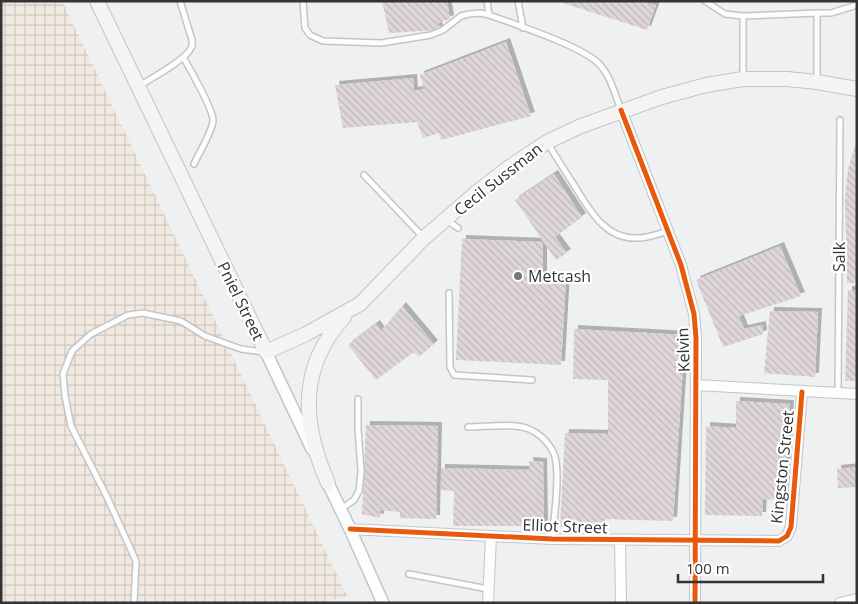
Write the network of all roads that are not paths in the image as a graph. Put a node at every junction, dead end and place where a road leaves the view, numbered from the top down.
1 (97, 1) edge
2 (180, 1) edge
3 (303, 1) edge
4 (487, 1) edge
5 (518, 1) edge
6 (705, 1) edge
7 (857, 5) edge
8 (817, 13) junction
9 (489, 15) junction
10 (743, 16) junction
11 (523, 28) junction
12 (183, 57) junction
13 (744, 79) junction
14 (817, 82) junction
15 (139, 86) junction
16 (857, 89) edge
17 (621, 110) junction
18 (840, 120) dead end
19 (547, 142) junction
20 (194, 164) dead end
21 (364, 175) dead end
22 (668, 231) junction
23 (424, 238) junction
24 (449, 293) dead end
25 (360, 304) junction
26 (266, 352) junction
27 (532, 380) dead end
28 (696, 385) junction
29 (802, 392) junction
30 (838, 393) junction
31 (857, 394) edge
32 (358, 400) dead end
33 (468, 427) dead end
34 (328, 483) junction
35 (341, 510) junction
36 (350, 529) junction
37 (491, 536) junction
38 (552, 539) junction
39 (620, 540) junction
40 (696, 540) junction
41 (779, 541) joint
42 (409, 574) dead end
43 (488, 589) junction
44 (857, 598) edge
45 (134, 603) edge
46 (383, 603) edge
47 (488, 603) edge
48 (621, 603) edge
49 (695, 603) edge
50 (840, 603) edge

1 - 15 main road, Pniel Street
2 - 12 lane
3 - 9 lane
4 - 9 lane
5 - 11 lane
6 - 10 lane
7 - 8 lane
8 - 10 lane
8 - 14 lane
9 - 11 lane
10 - 13 lane
11 - 17 lane
12 - 15 lane
12 - 20 lane
13 - 14 main road, Cecil Sussman
13 - 17 main road, Cecil Sussman
14 - 16 main road, Cecil Sussman
15 - 26 main road, Pniel Street
17 - 19 main road, Cecil Sussman
17 - 22 street, Kelvin
18 - 30 lane, Salk
19 - 22 lane
19 - 23 main road, Cecil Sussman
21 - 23 lane
22 - 28 street, Kelvin
23 - 25 main road, Cecil Sussman
24 - 27 lane
25 - 26 main road, Cecil Sussman
25 - 34 main road
26 - 34 street, Pniel Street
26 - 45 lane
28 - 29 street
28 - 40 street, Kelvin
29 - 30 street
29 - 41 street, Kingston Street
30 - 31 street
32 - 35 lane
33 - 38 lane
34 - 35 street, Pniel Street
35 - 36 street, Pniel Street
36 - 37 street, Elliot Street
36 - 46 street, Pniel Street
37 - 38 street, Elliot Street
37 - 43 street
38 - 39 street, Elliot Street
39 - 40 street, Elliot Street
39 - 48 street
40 - 41 street, Elliot Street
40 - 49 street, Kelvin
42 - 43 lane
43 - 47 street
44 - 50 street

